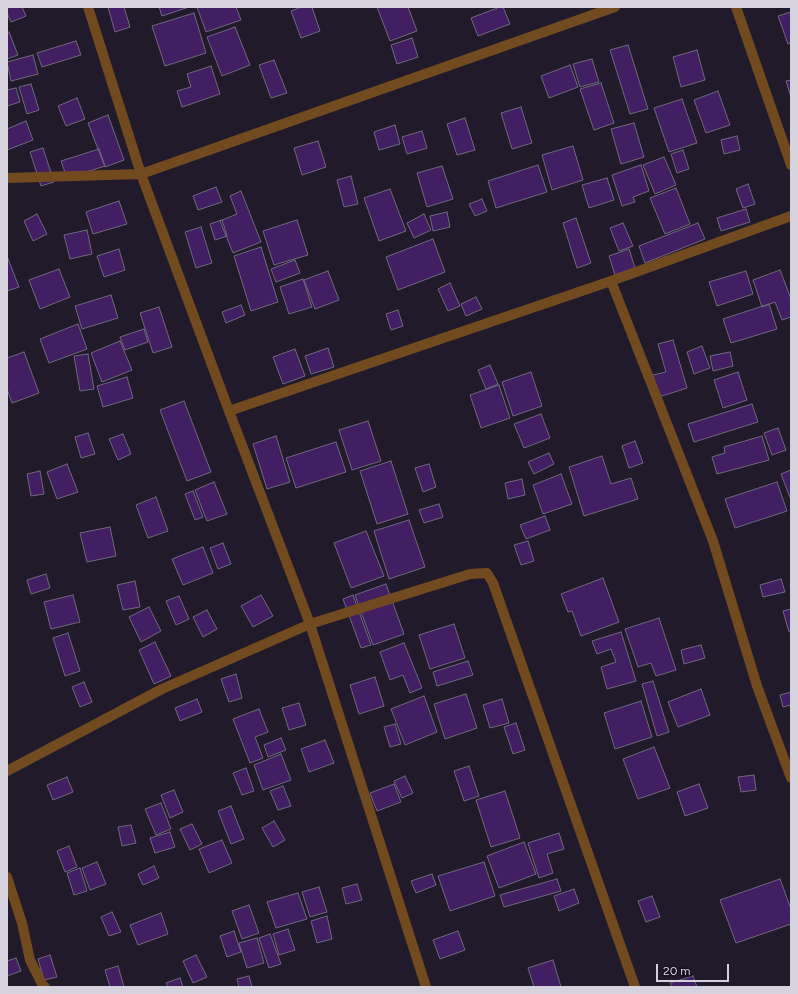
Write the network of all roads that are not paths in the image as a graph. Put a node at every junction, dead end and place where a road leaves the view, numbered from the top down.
1 (88, 7) edge
2 (615, 7) edge
3 (736, 7) edge
4 (791, 165) edge
5 (141, 174) junction
6 (7, 178) edge
7 (791, 216) edge
8 (611, 281) junction
9 (229, 411) junction
10 (310, 624) junction
11 (7, 771) edge
12 (791, 778) edge
13 (7, 877) edge
14 (45, 987) edge
15 (426, 987) edge
16 (635, 987) edge

1 - 5 street
2 - 5 street
3 - 4 street
5 - 6 street
5 - 9 street
7 - 8 street
8 - 9 street
8 - 12 street
9 - 10 street
10 - 11 street
10 - 15 street
10 - 16 street
13 - 14 street

